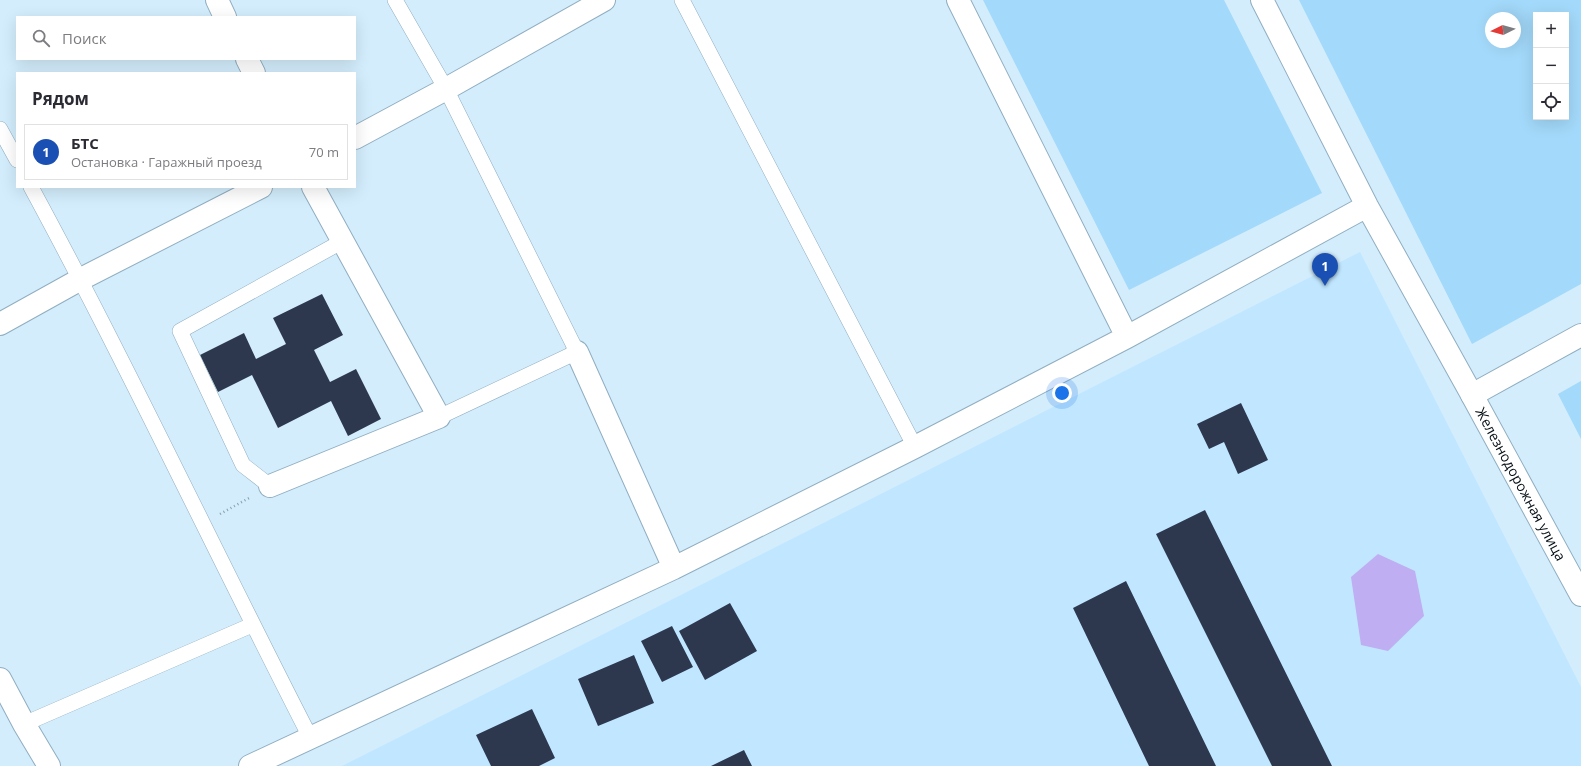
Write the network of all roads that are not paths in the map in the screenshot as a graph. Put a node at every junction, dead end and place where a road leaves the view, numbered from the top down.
1 (216, 0) edge
2 (395, 0) edge
3 (604, 0) edge
4 (682, 0) edge
5 (958, 0) edge
6 (1262, 0) edge
7 (224, 16) edge
8 (248, 60) edge
9 (254, 72) edge
10 (446, 89) junction
11 (0, 129) edge
12 (356, 137) edge
13 (16, 158) edge
14 (32, 188) edge
15 (259, 188) edge
16 (315, 188) edge
17 (1367, 206) junction
18 (343, 241) junction
19 (81, 279) junction
20 (0, 324) edge
21 (1581, 335) edge
22 (1128, 337) junction
23 (577, 352) junction
24 (1472, 395) junction
25 (440, 417) junction
26 (916, 447) junction
27 (270, 486) joint
28 (674, 568) junction
29 (1581, 595) edge
30 (252, 624) junction
31 (0, 678) edge
32 (24, 724) junction
33 (310, 737) junction
34 (49, 766) edge
35 (250, 766) edge

1 - 7 street
2 - 10 lane
3 - 10 street
4 - 26 lane
5 - 22 street
6 - 17 street, Железнодорожная улица
8 - 9 street
10 - 12 street
10 - 23 lane
11 - 13 lane
14 - 19 lane
15 - 19 street
16 - 18 street
17 - 22 street
17 - 24 street, Железнодорожная улица
18 - 25 street
18 - 27 lane
19 - 20 street
19 - 30 lane
21 - 24 street
22 - 26 street
23 - 25 lane
23 - 28 street
24 - 29 street, Железнодорожная улица
25 - 27 street
26 - 28 street
28 - 33 street
30 - 32 lane
30 - 33 lane
31 - 32 street
32 - 34 street
33 - 35 street

